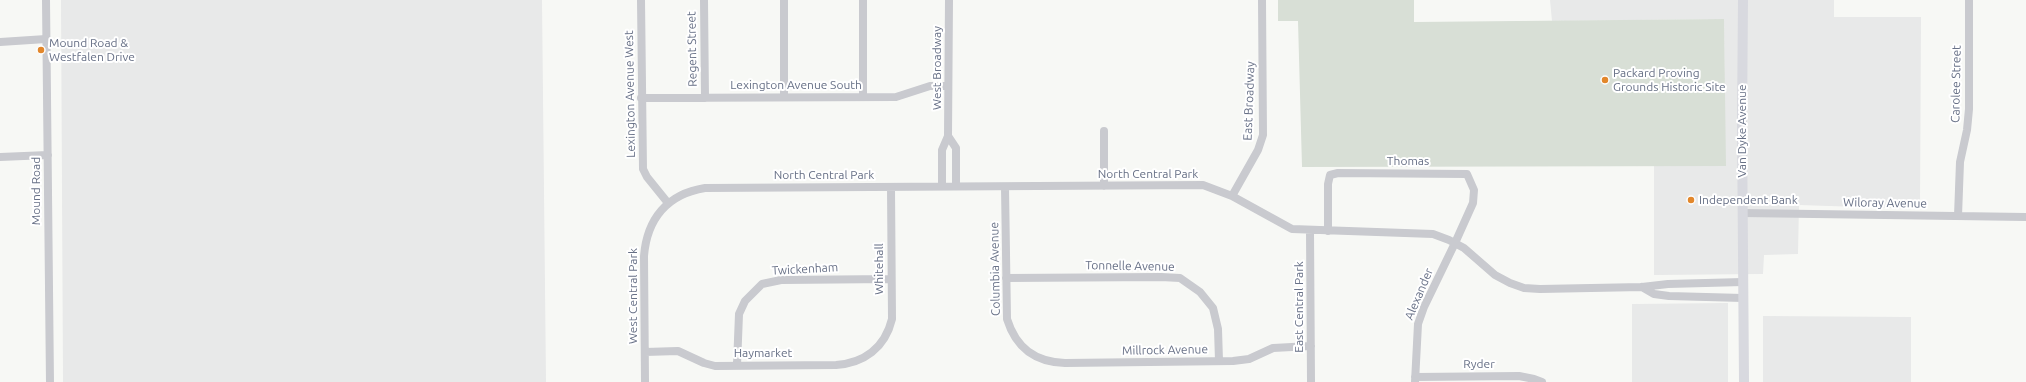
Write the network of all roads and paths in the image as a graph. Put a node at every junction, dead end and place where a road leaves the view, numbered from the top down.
1 (46, 0) edge
2 (641, 0) edge
3 (704, 0) edge
4 (784, 0) edge
5 (863, 0) edge
6 (949, 0) edge
7 (1262, 0) edge
8 (1743, 0) edge
9 (1969, 0) edge
10 (46, 39) junction
11 (0, 42) edge
12 (948, 86) junction
13 (784, 97) junction
14 (863, 97) junction
15 (641, 98) junction
16 (705, 98) junction
17 (1104, 131) dead end
18 (948, 136) junction
19 (48, 155) junction
20 (0, 157) edge
21 (942, 167) junction
22 (956, 167) junction
23 (942, 186) junction
24 (956, 186) junction
25 (1104, 186) junction
26 (891, 187) junction
27 (1005, 187) junction
28 (1232, 196) junction
29 (676, 198) joint
30 (668, 203) junction
31 (1743, 213) junction
32 (1958, 216) junction
33 (2026, 216) edge
34 (1310, 231) junction
35 (1328, 231) junction
36 (1455, 243) junction
37 (1006, 278) junction
38 (891, 279) junction
39 (1743, 282) junction
40 (1642, 288) junction
41 (1743, 298) junction
42 (878, 346) joint
43 (1021, 346) joint
44 (1311, 346) junction
45 (645, 352) junction
46 (1219, 361) junction
47 (737, 365) junction
48 (1415, 379) edge
49 (1498, 379) edge
50 (50, 382) edge
51 (645, 382) edge
52 (1311, 382) edge
53 (1542, 382) edge
54 (1744, 382) edge

1 - 10 street, Mound Road
2 - 15 street, Lexington Avenue West
3 - 16 street, Regent Street
4 - 13 street
5 - 14 street
6 - 12 street, West Broadway
7 - 28 street, East Broadway
8 - 31 main road, Van Dyke Avenue
9 - 32 street, Carolee Street
10 - 11 street
10 - 19 street, Mound Road
12 - 14 street, Lexington Avenue South
12 - 18 street, West Broadway
13 - 14 street, Lexington Avenue South
13 - 16 street, Lexington Avenue South
15 - 16 street, Lexington Avenue South
15 - 30 street, Lexington Avenue West
17 - 25 street
18 - 21 street, West Broadway
18 - 22 street, West Broadway
19 - 20 street
19 - 50 street, Mound Road
21 - 22 street
21 - 23 street, West Broadway
22 - 24 street, West Broadway
23 - 24 street, North Central Park
23 - 26 street, North Central Park
24 - 27 street, North Central Park
25 - 27 street, North Central Park
25 - 28 street, North Central Park
26 - 29 street, North Central Park
26 - 38 street, Whitehall
27 - 37 street, Columbia Avenue
28 - 34 street, North Central Park
29 - 30 street, West Central Park
30 - 45 street, West Central Park
31 - 32 street, Wiloray Avenue
31 - 39 main road, Van Dyke Avenue
32 - 33 street, Wiloray Avenue
34 - 35 street, North Central Park
34 - 44 street, East Central Park
35 - 36 street, North Central Park
35 - 36 street, Thomas
36 - 40 street, North Central Park
36 - 48 street, Alexander
37 - 43 street, Columbia Avenue
37 - 46 street, Tonnelle Avenue
38 - 42 street, Whitehall
38 - 47 street, Twickenham
39 - 40 street, North Central Park
39 - 41 main road, Van Dyke Avenue
40 - 41 street, North Central Park
41 - 54 main road, Van Dyke Avenue
42 - 47 street, Haymarket
43 - 46 street, Millrock Avenue
44 - 46 street, Millrock Avenue
44 - 52 street, East Central Park
45 - 47 street, Haymarket
45 - 51 street, West Central Park
48 - 49 street, Ryder
49 - 53 street, Ryder

